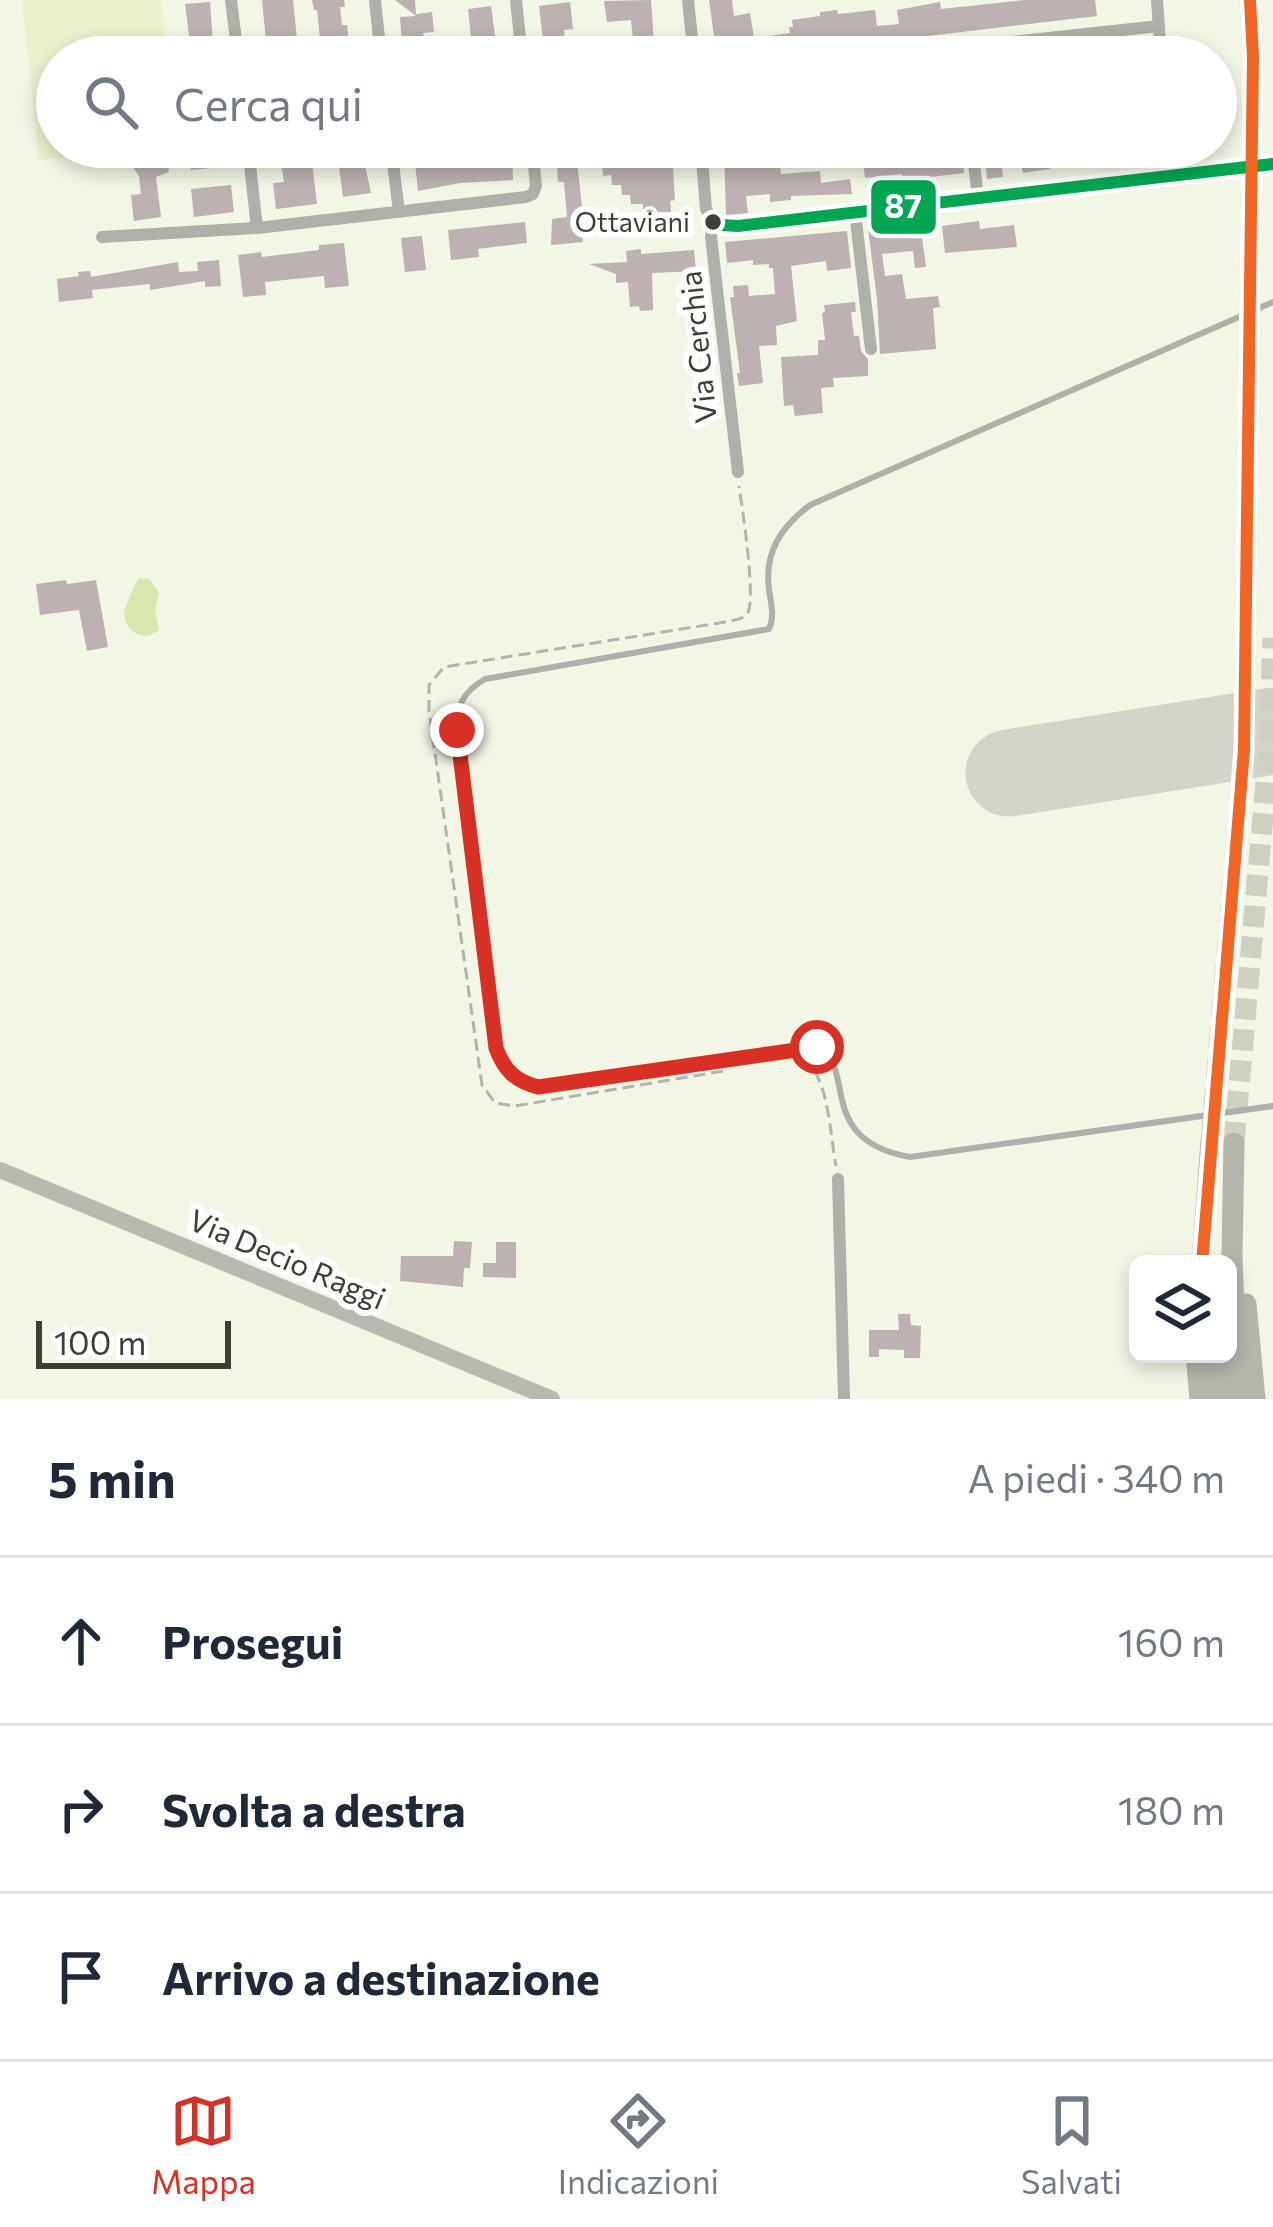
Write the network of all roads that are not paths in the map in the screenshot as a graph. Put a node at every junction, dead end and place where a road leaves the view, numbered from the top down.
1 (232, 0) edge
2 (374, 0) edge
3 (516, 0) edge
4 (688, 0) edge
5 (1157, 0) edge
6 (1250, 0) edge
7 (1159, 26) junction
8 (236, 36) edge
9 (378, 36) edge
10 (520, 36) edge
11 (692, 36) edge
12 (1067, 36) edge
13 (1160, 36) edge
14 (1253, 57) tunnel mouth
15 (1273, 164) edge
16 (250, 168) edge
17 (394, 168) edge
18 (534, 168) edge
19 (703, 168) edge
20 (974, 168) edge
21 (1167, 168) edge
22 (1168, 176) junction
23 (978, 198) junction
24 (399, 212) junction
25 (855, 212) junction
26 (713, 222) junction
27 (257, 228) junction
28 (102, 237) dead end
29 (1273, 302) edge
30 (871, 349) dead end
31 (738, 472) road end
32 (1273, 1106) edge
33 (1234, 1143) tunnel mouth
34 (1233, 1169) junction
35 (0, 1170) edge
36 (838, 1180) road end
37 (1203, 1255) edge
38 (1213, 1255) edge
39 (1197, 1363) edge
40 (1217, 1363) edge
41 (553, 1399) edge
42 (844, 1399) edge
43 (1200, 1399) edge
44 (1219, 1399) edge
45 (1237, 1399) edge
46 (1255, 1399) edge

1 - 8 street
2 - 9 street
3 - 10 street
4 - 11 street
5 - 7 street
6 - 14 highway
7 - 12 street
7 - 13 street
15 - 22 street
16 - 27 street
17 - 24 street
18 - 24 street
19 - 26 street, Via Cerchia
20 - 23 street
21 - 22 street
22 - 23 street
23 - 25 street
24 - 27 street
25 - 26 street
25 - 30 street
26 - 31 street, Via Cerchia
27 - 28 street
29 - 32 lane
33 - 34 highway
34 - 45 highway
34 - 46 highway
35 - 41 main road, Via Decio Raggi
36 - 42 street
37 - 38 highway
39 - 43 highway
40 - 44 highway

